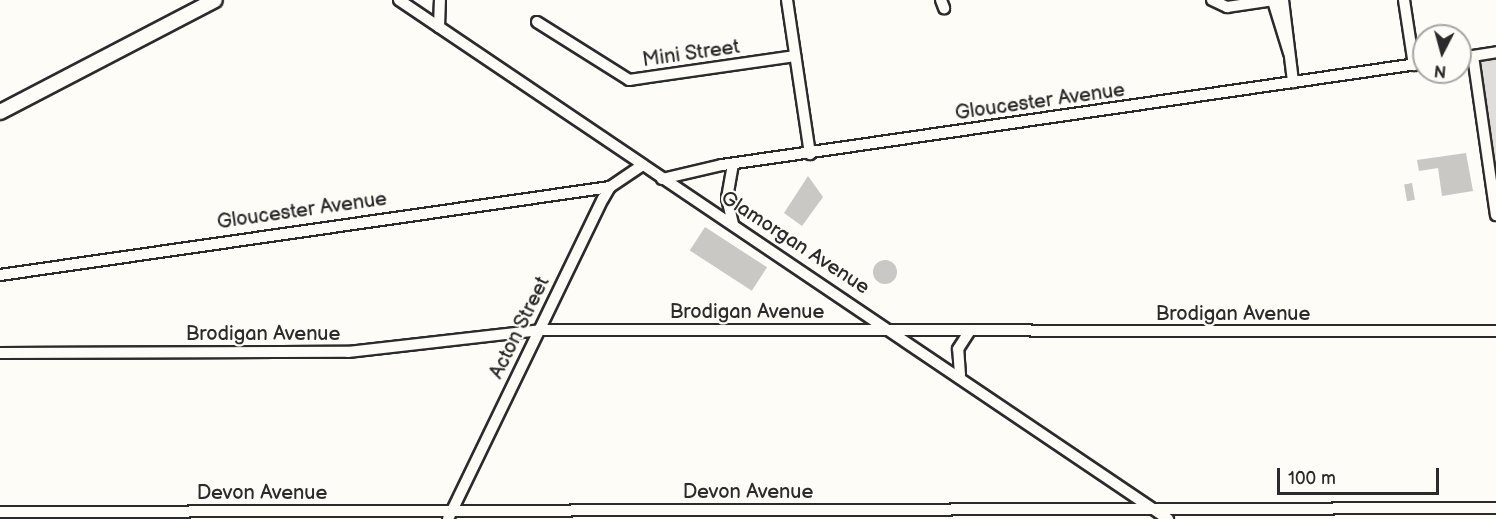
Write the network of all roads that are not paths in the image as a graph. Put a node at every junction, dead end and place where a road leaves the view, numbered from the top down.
1 (215, 0) edge
2 (399, 0) edge
3 (440, 0) edge
4 (787, 0) edge
5 (1212, 0) edge
6 (1274, 0) edge
7 (1283, 0) edge
8 (1404, 0) edge
9 (537, 22) dead end
10 (439, 27) junction
11 (1412, 34) edge
12 (1286, 38) junction
13 (1496, 52) edge
14 (795, 56) junction
15 (1473, 56) joint
16 (1412, 65) edge
17 (1293, 82) junction
18 (0, 112) edge
19 (810, 154) junction
20 (733, 164) junction
21 (641, 166) junction
22 (662, 179) junction
23 (610, 187) junction
24 (1496, 215) edge
25 (733, 223) junction
26 (0, 275) edge
27 (540, 330) junction
28 (1496, 331) edge
29 (897, 332) junction
30 (969, 332) junction
31 (0, 353) edge
32 (960, 375) junction
33 (1496, 508) edge
34 (1155, 509) junction
35 (0, 512) edge
36 (450, 515) edge
37 (1168, 519) edge

1 - 18 main road
2 - 10 street, Glamorgan Avenue
3 - 10 street
4 - 14 street
5 - 6 street
6 - 12 street
7 - 12 street
8 - 11 street
9 - 14 street, Mini Street
10 - 21 street, Glamorgan Avenue
12 - 17 street
13 - 15 street
14 - 19 street
15 - 24 street
16 - 17 street, Gloucester Avenue
17 - 19 street, Gloucester Avenue
19 - 20 street, Gloucester Avenue
20 - 22 street, Gloucester Avenue
20 - 25 street
21 - 22 street, Glamorgan Avenue
21 - 23 street, Acton Street
22 - 25 street, Glamorgan Avenue
23 - 26 street, Gloucester Avenue
23 - 27 street, Acton Street
25 - 29 street, Glamorgan Avenue
27 - 29 street, Brodigan Avenue
27 - 31 street, Brodigan Avenue
27 - 36 street, Acton Street
28 - 30 street, Brodigan Avenue
29 - 30 street, Brodigan Avenue
29 - 32 street, Glamorgan Avenue
30 - 32 street
32 - 34 street, Glamorgan Avenue
33 - 34 street, Devon Avenue
34 - 36 street, Devon Avenue
34 - 37 street, Glamorgan Avenue
35 - 36 street, Devon Avenue

